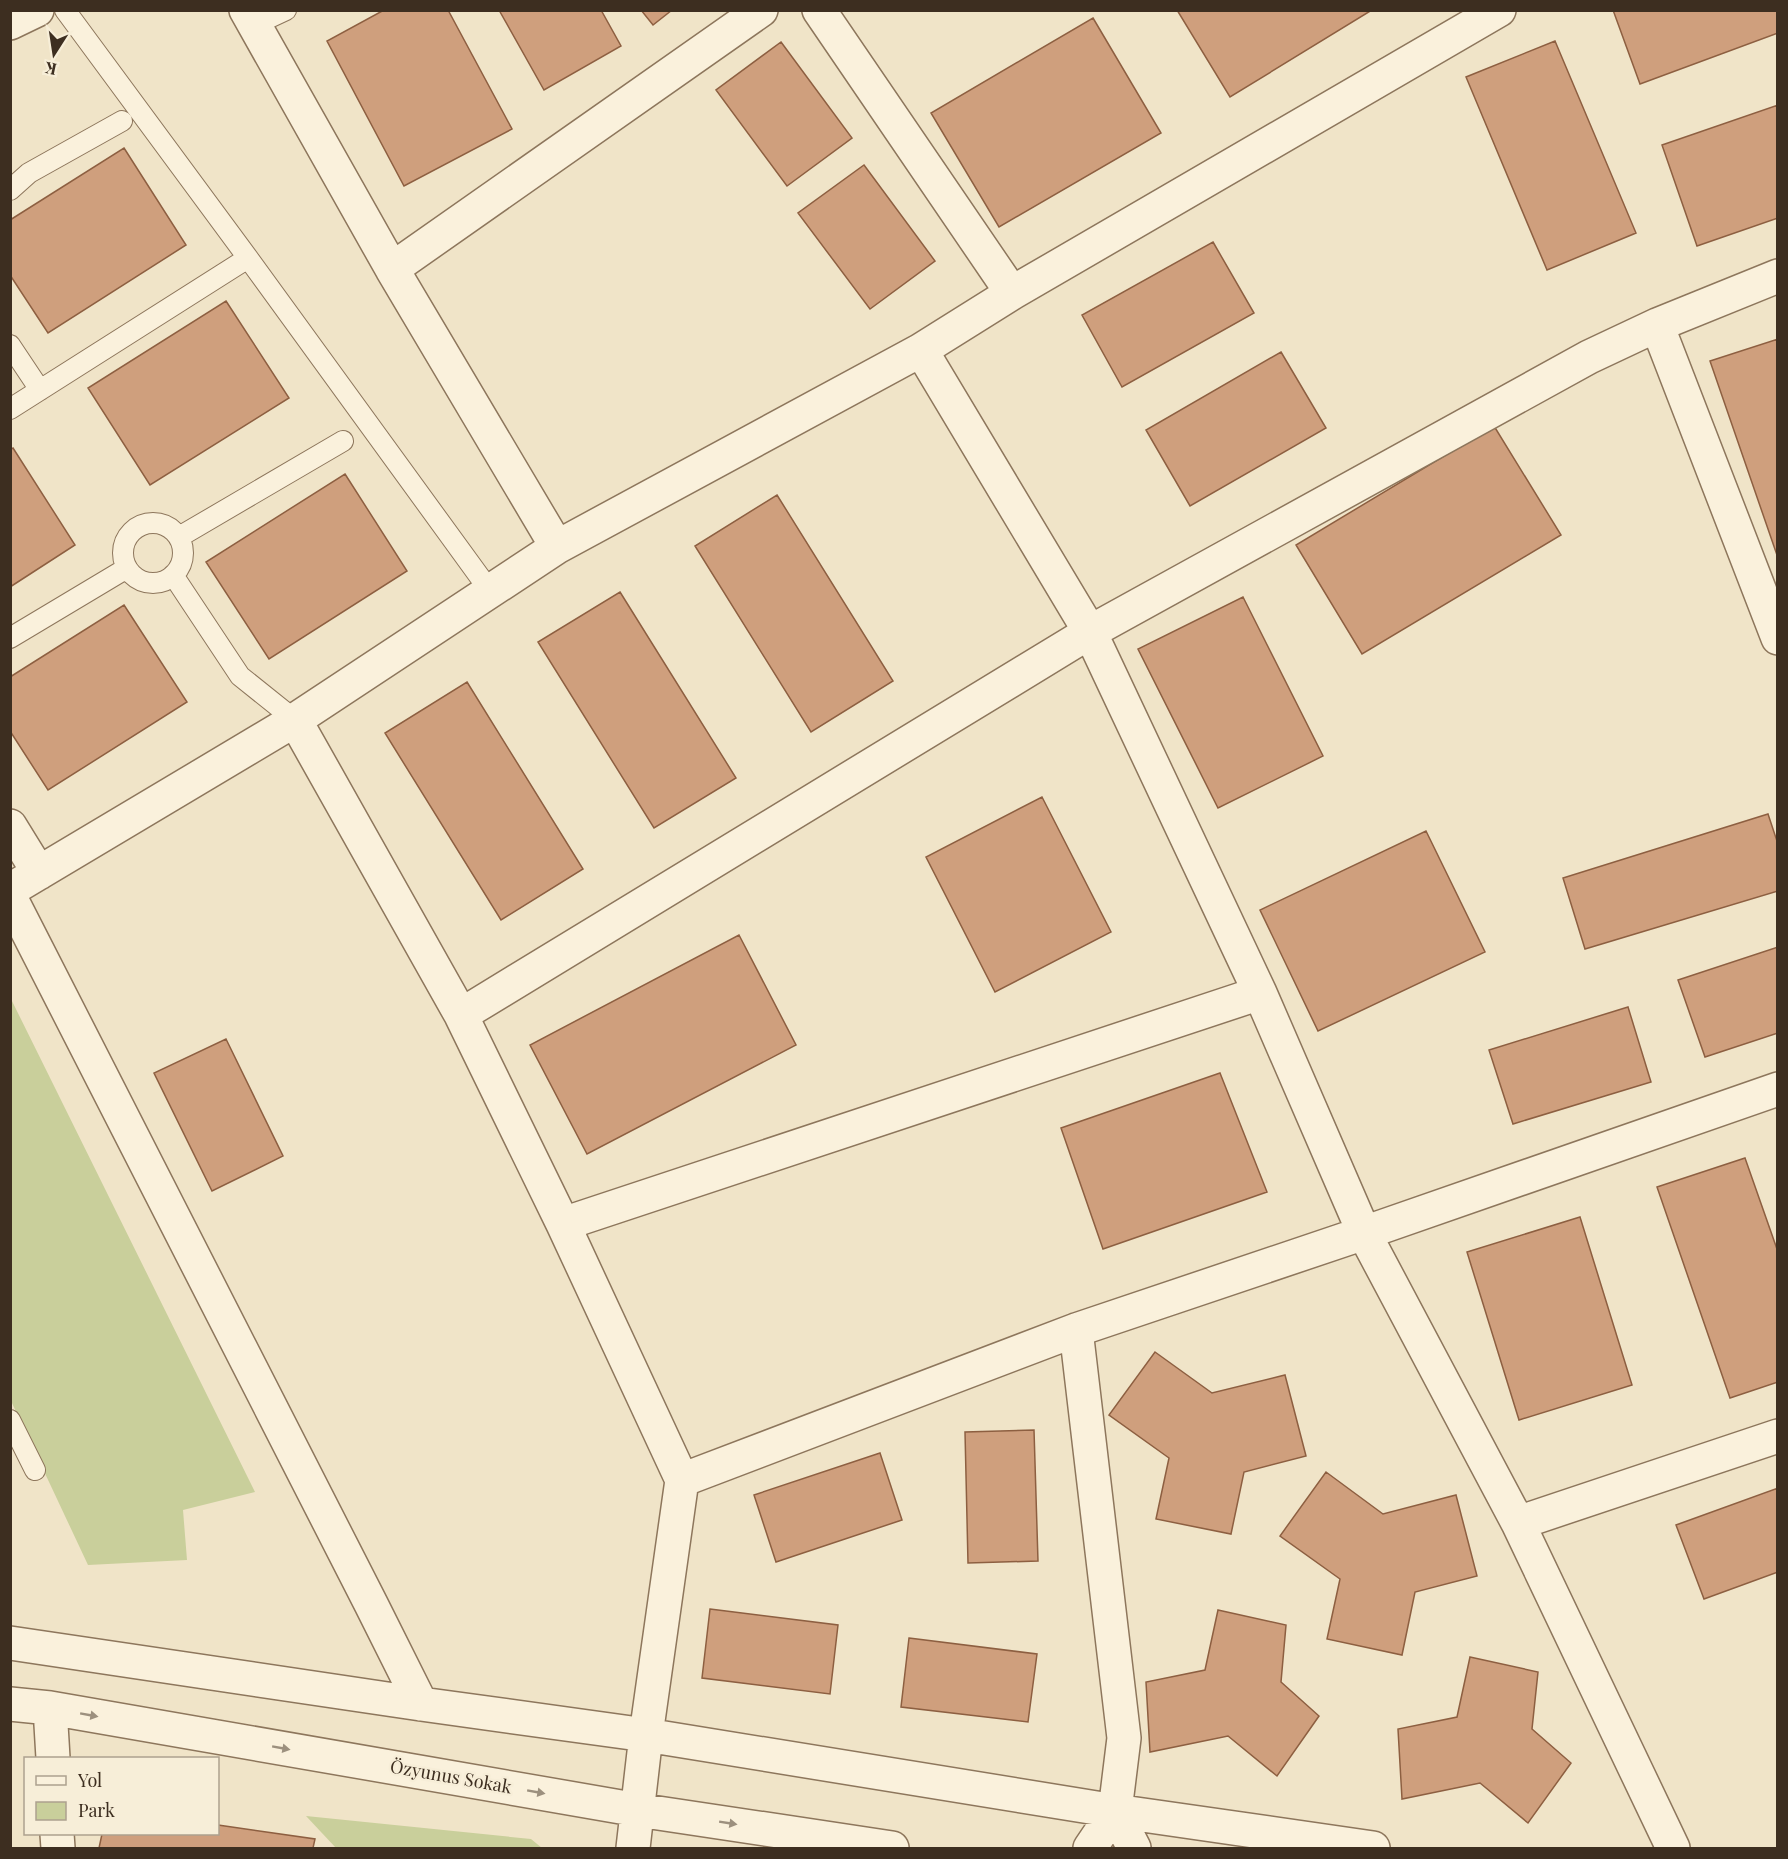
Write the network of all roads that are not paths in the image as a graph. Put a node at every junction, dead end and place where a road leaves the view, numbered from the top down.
1 (37, 10) edge
2 (65, 10) edge
3 (286, 10) edge
4 (761, 10) edge
5 (819, 10) edge
6 (1484, 14) edge
7 (250, 18) edge
8 (10, 23) edge
9 (122, 121) dead end
10 (10, 190) edge
11 (248, 258) junction
12 (392, 269) junction
13 (1778, 276) edge
14 (1012, 293) junction
15 (1657, 325) junction
16 (10, 345) edge
17 (921, 350) junction
18 (40, 390) junction
19 (10, 409) edge
20 (343, 441) dead end
21 (179, 537) junction
22 (557, 547) junction
23 (127, 568) junction
24 (172, 575) junction
25 (490, 591) junction
26 (1090, 632) junction
27 (10, 638) edge
28 (1778, 638) edge
29 (296, 720) junction
30 (10, 826) edge
31 (39, 873) junction
32 (10, 890) edge
33 (10, 897) edge
34 (1260, 993) junction
35 (461, 1015) junction
36 (1778, 1089) edge
37 (563, 1224) junction
38 (1364, 1233) junction
39 (1076, 1330) junction
40 (10, 1420) edge
41 (1778, 1436) edge
42 (35, 1470) dead end
43 (682, 1480) junction
44 (1518, 1524) junction
45 (10, 1643) edge
46 (10, 1704) edge
47 (421, 1704) junction
48 (50, 1708) junction
49 (646, 1735) junction
50 (52, 1757) edge
51 (638, 1810) junction
52 (1115, 1811) junction
53 (633, 1848) edge
54 (892, 1848) edge
55 (1090, 1848) edge
56 (1134, 1848) edge
57 (1373, 1848) edge
58 (1673, 1848) edge

1 - 8 street
2 - 11 lane
3 - 7 lane
4 - 12 street
5 - 14 street
6 - 14 street
7 - 12 street
9 - 10 lane
11 - 18 lane
11 - 25 lane
12 - 22 street
13 - 15 street
14 - 17 street
15 - 26 street
15 - 28 street
16 - 18 lane
17 - 22 street
17 - 26 street
18 - 19 lane
20 - 21 lane
21 - 23 lane
21 - 24 lane
22 - 25 street
23 - 24 lane
23 - 27 lane
24 - 29 lane
25 - 29 street
26 - 34 street
26 - 35 street
29 - 31 street
29 - 35 street
30 - 31 street
31 - 32 street
33 - 47 street
34 - 37 street
34 - 38 street
35 - 37 street
36 - 38 street
37 - 43 street
38 - 39 street
38 - 44 street
39 - 43 street
39 - 52 street
40 - 42 lane
41 - 44 street
43 - 49 street
44 - 58 street
45 - 47 street
46 - 48 street, Özyunus Sokak
47 - 49 street
48 - 50 street
48 -> 51 street, Özyunus Sokak
49 - 51 street
49 - 52 street
51 - 53 street
51 -> 54 street, Özyunus Sokak
52 - 55 street
52 - 56 street
52 - 57 street

